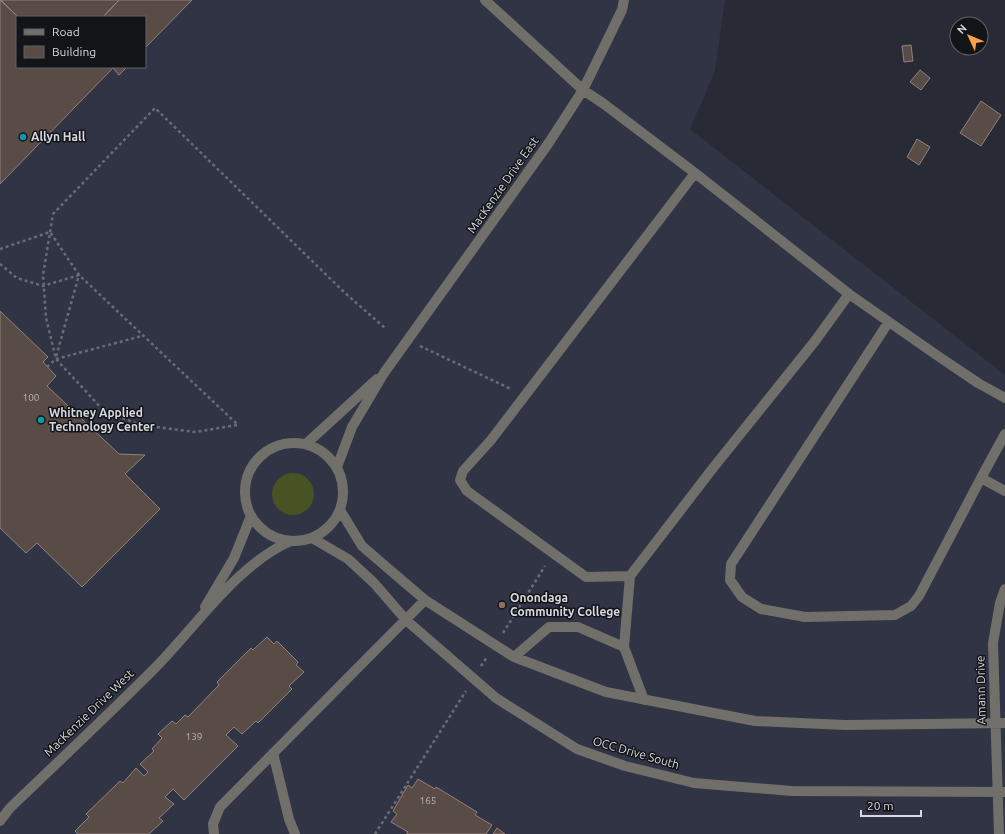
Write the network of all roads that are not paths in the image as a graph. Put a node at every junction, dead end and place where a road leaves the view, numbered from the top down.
1 (485, 0) edge
2 (624, 0) edge
3 (583, 90) junction
4 (695, 173) junction
5 (849, 294) junction
6 (888, 323) junction
7 (384, 373) junction
8 (1005, 398) edge
9 (1005, 434) edge
10 (306, 444) junction
11 (337, 467) junction
12 (981, 478) junction
13 (1005, 491) edge
14 (340, 510) junction
15 (251, 516) junction
16 (312, 538) junction
17 (291, 541) junction
18 (630, 576) junction
19 (1005, 589) edge
20 (425, 600) junction
21 (406, 620) junction
22 (195, 623) junction
23 (624, 647) junction
24 (514, 657) junction
25 (644, 700) junction
26 (1000, 723) edge
27 (273, 753) junction
28 (1001, 792) edge
29 (2, 814) edge
30 (214, 834) edge
31 (295, 834) edge
32 (999, 834) edge

1 - 3 street
2 - 3 street, MacKenzie Drive East
3 - 4 street
3 - 7 street, MacKenzie Drive East
4 - 5 street
4 - 18 street
5 - 6 street
5 - 18 street
6 - 8 street
6 - 12 street
7 - 10 street, MacKenzie Drive East
7 - 11 street, MacKenzie Drive East
9 - 12 street
10 - 11 street
10 - 15 street
11 - 14 street
12 - 13 street
14 - 16 street
14 - 20 street
15 - 17 street
15 - 22 street, MacKenzie Drive West
16 - 17 street
16 - 21 street, OCC Drive South
17 - 22 street, MacKenzie Drive West
18 - 23 street
19 - 26 street, Amann Drive
20 - 21 street
20 - 24 street
21 - 27 street
21 - 28 street, OCC Drive South
22 - 29 street, MacKenzie Drive West
23 - 24 street
23 - 25 street
24 - 25 street
25 - 26 street
26 - 28 street, Amann Drive
27 - 30 street
27 - 31 street
28 - 32 street, Amann Drive

